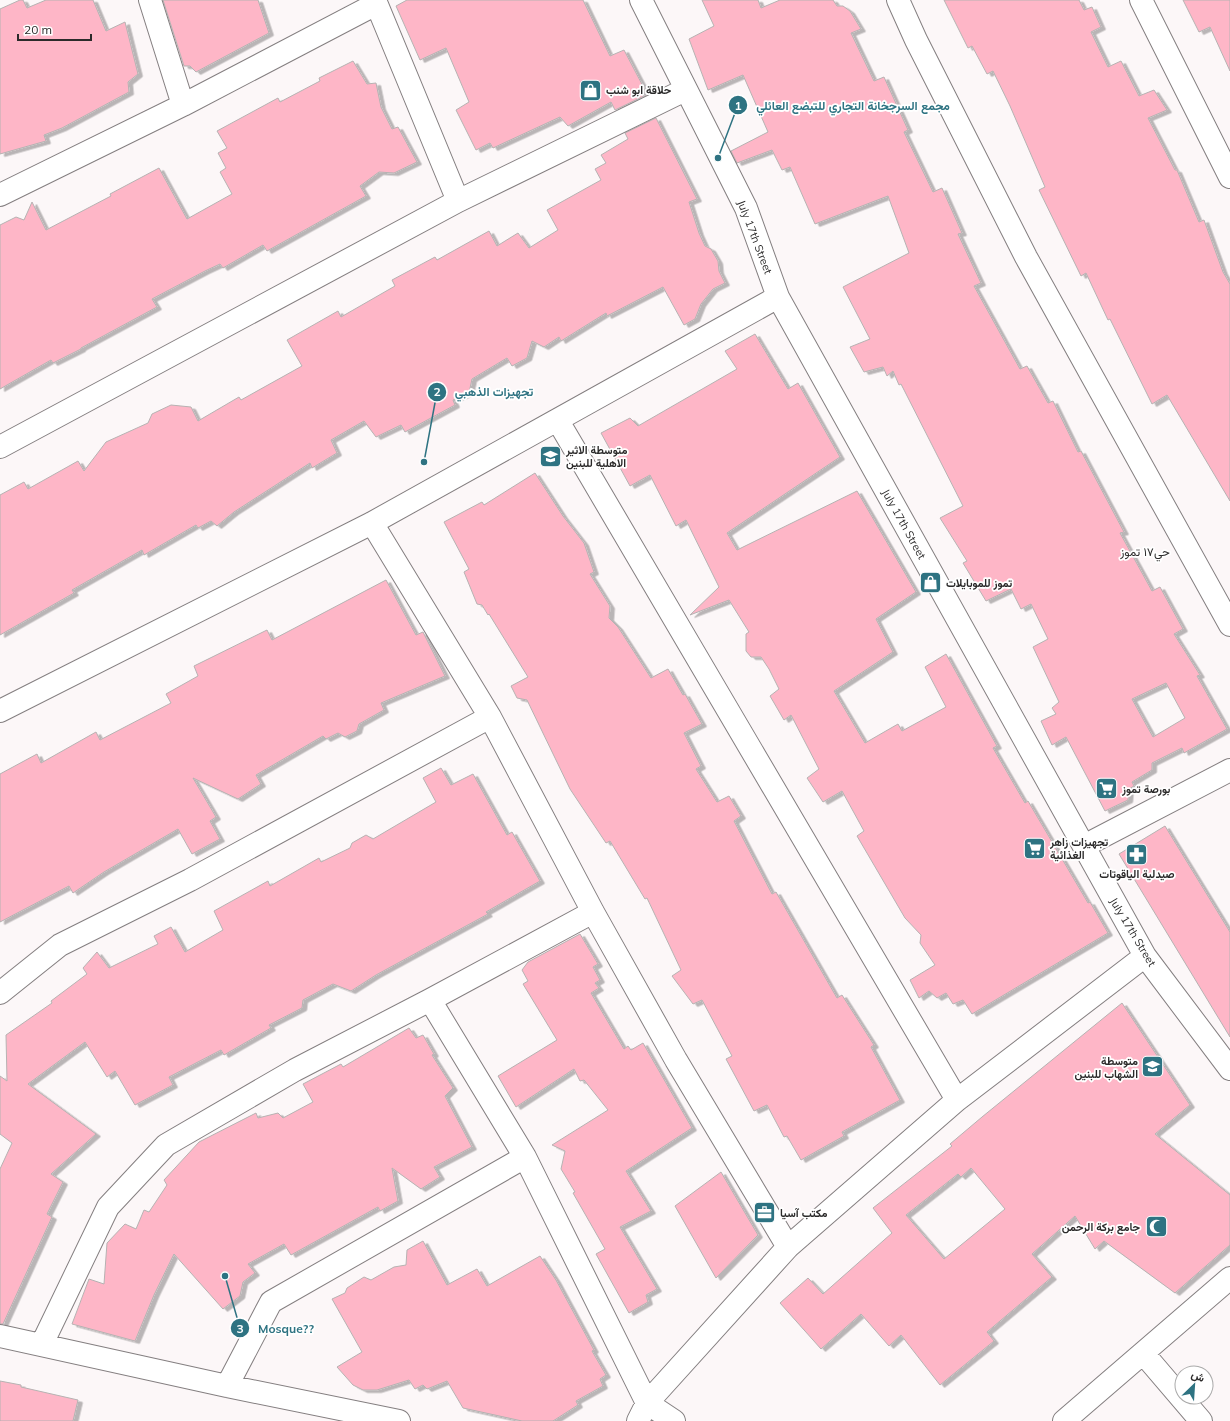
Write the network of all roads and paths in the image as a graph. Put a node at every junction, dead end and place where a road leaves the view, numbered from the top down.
1 (150, 0) edge
2 (641, 0) edge
3 (898, 0) edge
4 (1141, 0) edge
5 (375, 2) edge
6 (685, 90) junction
7 (183, 105) junction
8 (1230, 177) edge
9 (0, 195) edge
10 (458, 201) junction
11 (778, 297) junction
12 (558, 421) junction
13 (0, 446) edge
14 (372, 523) junction
15 (1230, 625) edge
16 (1, 708) edge
17 (490, 717) junction
18 (1230, 770) edge
19 (1084, 846) junction
20 (593, 912) junction
21 (1145, 956) junction
22 (0, 993) edge
23 (430, 1000) junction
24 (1229, 1064) edge
25 (957, 1100) junction
26 (525, 1157) junction
27 (788, 1247) junction
28 (1230, 1278) edge
29 (0, 1336) edge
30 (42, 1344) junction
31 (1143, 1353) junction
32 (227, 1386) junction
33 (643, 1412) edge
34 (399, 1421) edge
35 (674, 1421) edge
36 (1064, 1421) edge
37 (1201, 1421) edge

1 - 7 street
2 - 6 street, July 17th Street
3 - 15 street
4 - 8 street
5 - 7 street
5 - 10 street
6 - 10 street
6 - 11 street, July 17th Street
7 - 9 street
10 - 13 street
11 - 12 street
11 - 19 street, July 17th Street
12 - 14 street
12 - 25 street
14 - 16 street
14 - 17 street
17 - 20 street
17 - 22 street
18 - 19 street
19 - 21 street, July 17th Street
20 - 23 street
20 - 27 street
21 - 24 street, July 17th Street
21 - 25 street
23 - 26 street
23 - 30 street
25 - 27 street
26 - 32 street
26 - 33 street
27 - 33 street
28 - 31 street
29 - 30 street
30 - 32 street
31 - 36 street
31 - 37 street
32 - 34 street
33 - 35 street

